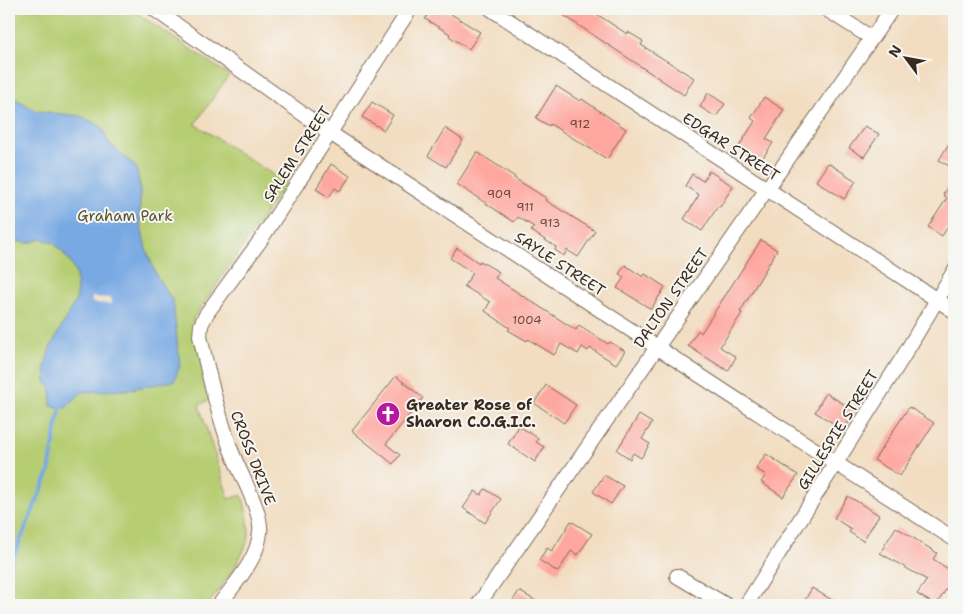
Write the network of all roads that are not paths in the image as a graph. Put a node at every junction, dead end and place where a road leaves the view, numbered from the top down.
1 (154, 9) edge
2 (410, 9) edge
3 (491, 9) edge
4 (826, 9) edge
5 (892, 9) edge
6 (870, 37) junction
7 (330, 133) junction
8 (766, 189) junction
9 (954, 271) edge
10 (937, 299) junction
11 (954, 311) edge
12 (207, 313) joint
13 (657, 348) junction
14 (836, 463) junction
15 (954, 539) edge
16 (677, 576) dead end
17 (219, 605) edge
18 (478, 605) edge
19 (726, 605) edge
20 (746, 605) edge

1 - 7 street, SAYLE STREET
2 - 7 street, SALEM STREET
3 - 8 street, EDGAR STREET
4 - 6 street
5 - 6 street, DALTON STREET
6 - 8 street, DALTON STREET
7 - 12 street, SALEM STREET
7 - 13 street, SAYLE STREET
8 - 10 street, EDGAR STREET
8 - 13 street, DALTON STREET
9 - 10 street, GILLESPIE STREET
10 - 11 street, EDGAR STREET
10 - 14 street, GILLESPIE STREET
12 - 17 street, CROSS DRIVE
13 - 14 street, SAYLE STREET
13 - 18 street, DALTON STREET
14 - 15 street, SAYLE STREET
14 - 20 street, GILLESPIE STREET
16 - 19 street

